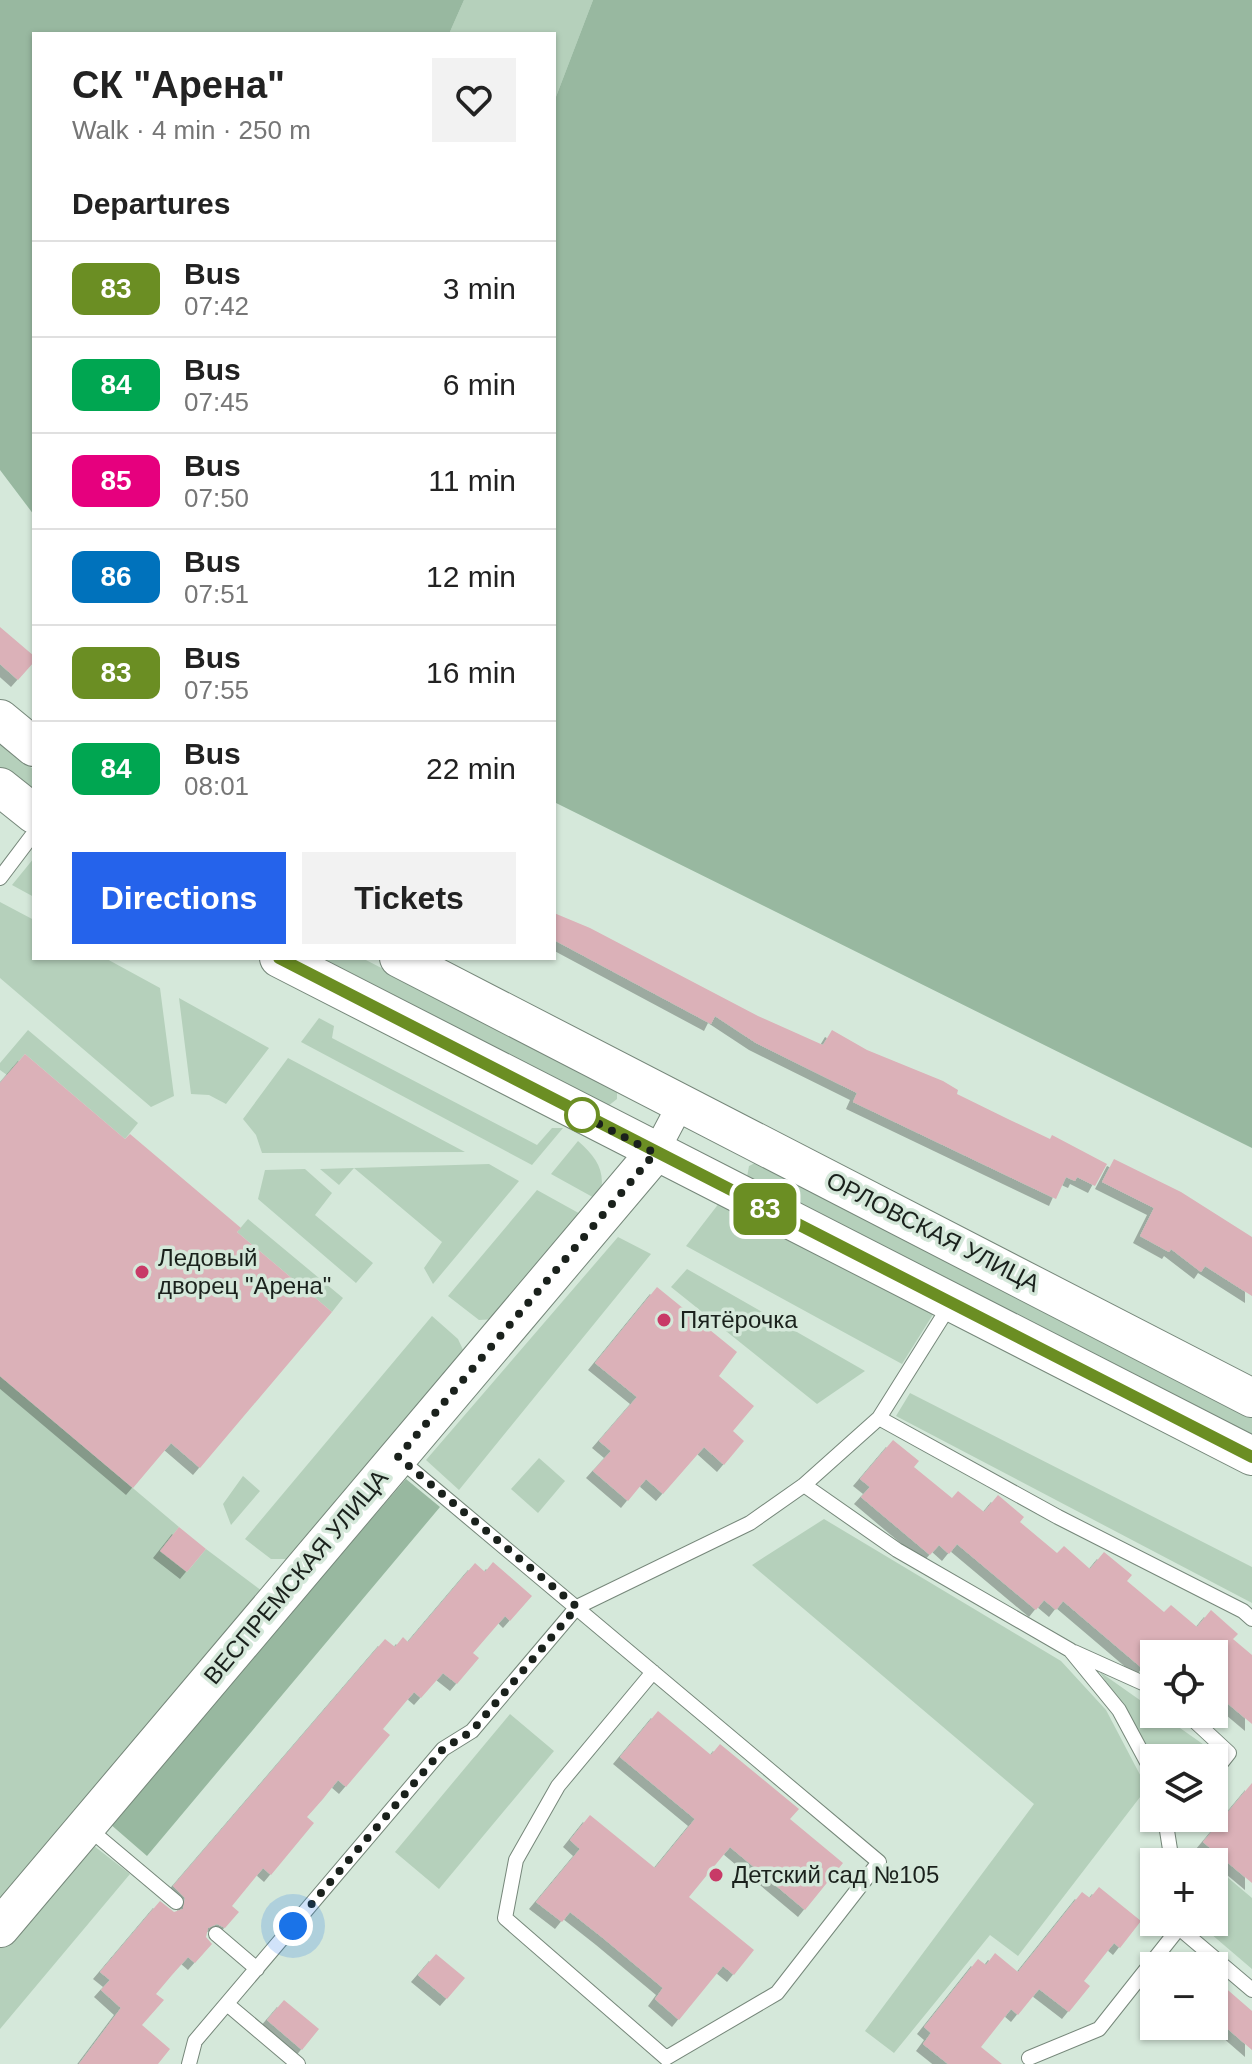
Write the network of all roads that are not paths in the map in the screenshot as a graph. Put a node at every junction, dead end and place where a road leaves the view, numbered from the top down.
1 (0, 719) edge
2 (32, 745) edge
3 (0, 787) edge
4 (32, 812) edge
5 (32, 836) edge
6 (0, 878) edge
7 (283, 960) edge
8 (403, 960) edge
9 (682, 1102) junction
10 (655, 1153) junction
11 (951, 1303) junction
12 (1252, 1398) edge
13 (879, 1418) junction
14 (1252, 1456) edge
15 (398, 1457) junction
16 (804, 1485) junction
17 (577, 1607) junction
18 (1252, 1619) edge
19 (1070, 1650) junction
20 (653, 1672) junction
21 (1140, 1682) edge
22 (1202, 1728) edge
23 (1219, 1744) edge
24 (1140, 1749) edge
25 (86, 1827) junction
26 (176, 1902) dead end
27 (0, 1928) edge
28 (216, 1934) dead end
29 (1171, 1936) edge
30 (1191, 1936) edge
31 (257, 1969) junction
32 (1252, 1990) edge
33 (227, 2004) junction
34 (1029, 2058) dead end
35 (189, 2064) edge
36 (298, 2064) edge

1 - 2 street
3 - 4 street
5 - 6 lane
7 - 10 street
8 - 9 street, ОРЛОВСКАЯ УЛИЦА
9 - 10 street
9 - 12 street, ОРЛОВСКАЯ УЛИЦА
10 - 11 street
10 - 15 street, ВЕСПРЕМСКАЯ УЛИЦА
11 - 13 lane
11 - 14 street
13 - 16 lane
13 - 18 lane
15 - 17 lane
15 - 25 street, ВЕСПРЕМСКАЯ УЛИЦА
16 - 17 lane
16 - 19 lane
17 - 20 lane
17 - 31 lane
19 - 21 lane
19 - 24 lane
20 - 20 lane
22 - 23 lane
25 - 26 lane
25 - 27 street, ВЕСПРЕМСКАЯ УЛИЦА
28 - 31 lane
29 - 34 lane
30 - 32 lane
31 - 33 lane
33 - 35 lane
33 - 36 lane

